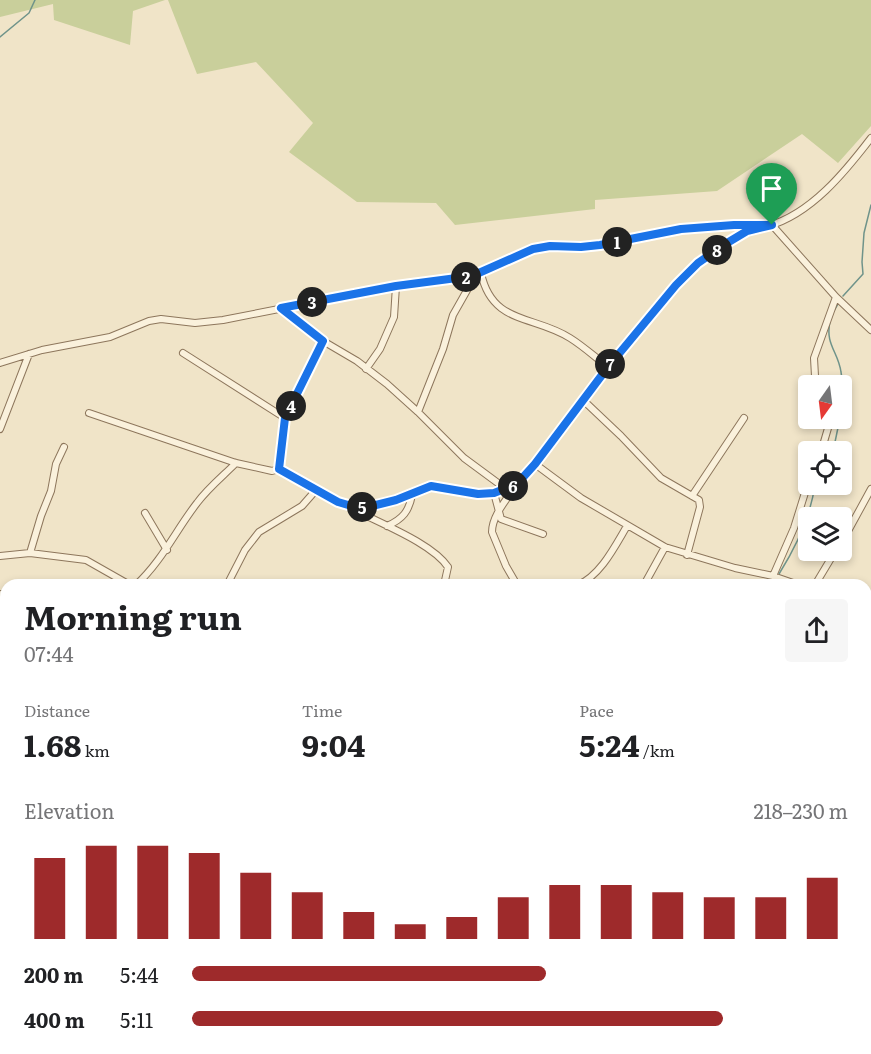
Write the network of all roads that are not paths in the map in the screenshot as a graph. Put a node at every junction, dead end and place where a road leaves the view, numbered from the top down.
1 (871, 138) edge
2 (772, 225) junction
3 (481, 273) junction
4 (472, 276) junction
5 (396, 286) junction
6 (836, 297) junction
7 (281, 308) junction
8 (871, 330) edge
9 (323, 341) junction
10 (183, 353) dead end
11 (29, 354) junction
12 (0, 363) edge
13 (608, 367) junction
14 (366, 369) junction
15 (815, 375) edge
16 (583, 400) junction
17 (418, 412) junction
18 (89, 413) dead end
19 (285, 418) junction
20 (744, 418) dead end
21 (0, 429) edge
22 (64, 447) dead end
23 (236, 463) junction
24 (535, 464) junction
25 (279, 469) junction
26 (517, 484) junction
27 (506, 489) junction
28 (871, 489) edge
29 (316, 490) junction
30 (494, 493) junction
31 (412, 495) junction
32 (804, 495) edge
33 (692, 496) junction
34 (346, 505) junction
35 (145, 513) dead end
36 (498, 513) junction
37 (852, 524) edge
38 (387, 526) junction
39 (627, 526) junction
40 (543, 534) dead end
41 (664, 547) junction
42 (167, 550) junction
43 (30, 553) junction
44 (687, 555) junction
45 (0, 556) edge
46 (829, 561) edge
47 (773, 576) junction
48 (119, 579) edge
49 (141, 579) edge
50 (230, 579) edge
51 (445, 579) edge
52 (513, 579) edge
53 (587, 579) edge
54 (647, 579) edge
55 (782, 579) edge
56 (819, 579) edge

1 - 2 street
2 - 3 street
2 - 6 street
2 - 13 street
3 - 4 street
3 - 13 street
4 - 5 street
4 - 17 street
5 - 7 street
5 - 14 street
6 - 8 street
6 - 15 street
7 - 9 street
7 - 11 street
9 - 14 street
9 - 19 street
10 - 19 street
11 - 12 street
11 - 21 street
13 - 16 street
14 - 17 street
16 - 24 street
16 - 33 street
17 - 27 street
18 - 23 street
19 - 25 street
20 - 33 street
22 - 43 street
23 - 25 street
23 - 42 street
24 - 26 street
24 - 39 street
25 - 29 street
26 - 27 street
26 - 36 street
27 - 30 street
28 - 37 street
29 - 34 street
29 - 50 street
30 - 31 street
30 - 36 street
31 - 34 street
31 - 38 street
32 - 47 street
33 - 44 street
34 - 38 street
35 - 42 street
36 - 40 street
36 - 52 street
38 - 51 street
39 - 41 street
39 - 53 street
41 - 44 street
41 - 54 street
42 - 49 street
43 - 45 street
43 - 48 street
44 - 47 street
46 - 56 street
47 - 55 street

